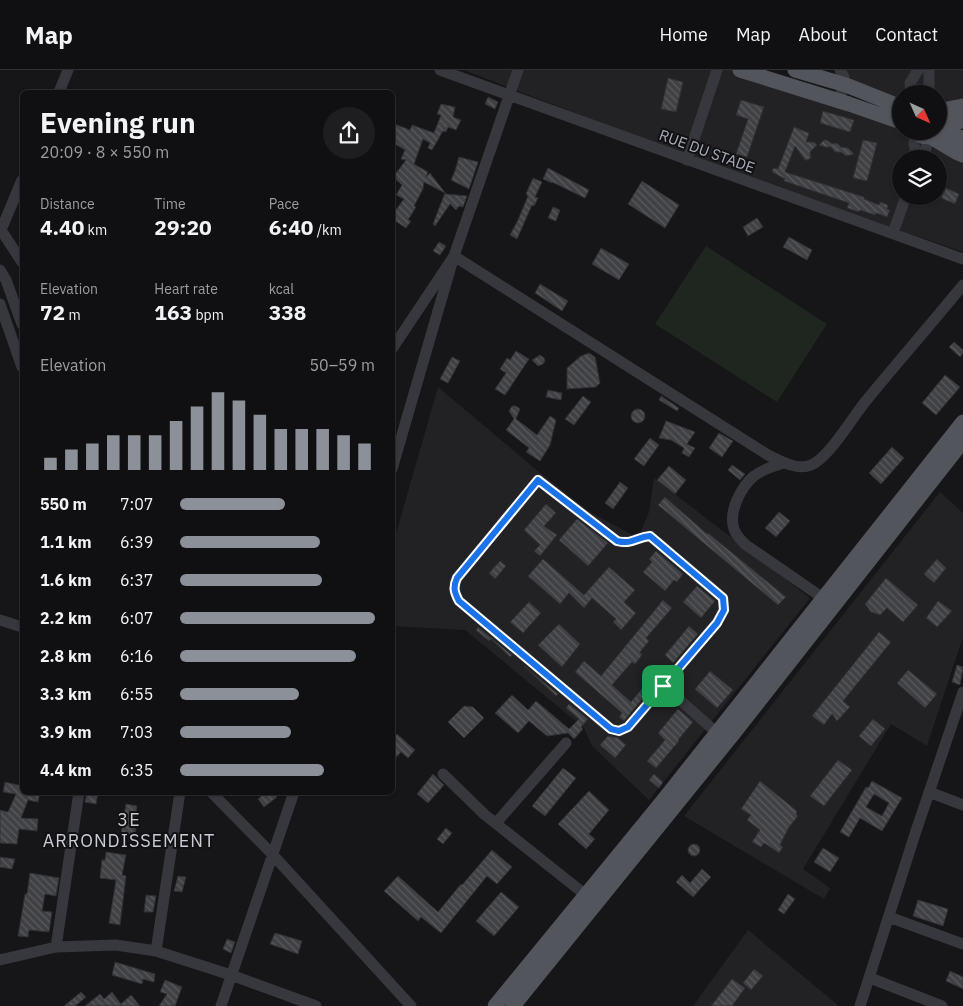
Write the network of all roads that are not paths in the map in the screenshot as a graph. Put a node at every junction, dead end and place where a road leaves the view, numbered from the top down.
1 (68, 70) edge
2 (440, 70) edge
3 (518, 70) edge
4 (718, 70) edge
5 (740, 70) edge
6 (795, 70) edge
7 (840, 70) edge
8 (918, 70) edge
9 (929, 70) edge
10 (846, 85) junction
11 (910, 85) edge
12 (930, 85) edge
13 (60, 90) edge
14 (510, 96) junction
15 (837, 100) junction
16 (892, 103) edge
17 (963, 106) edge
18 (948, 116) edge
19 (892, 119) edge
20 (963, 121) edge
21 (948, 123) edge
22 (948, 133) edge
23 (963, 139) edge
24 (945, 140) edge
25 (963, 155) edge
26 (687, 160) junction
27 (20, 185) edge
28 (903, 205) edge
29 (1, 230) junction
30 (893, 234) junction
31 (0, 242) edge
32 (454, 256) junction
33 (20, 259) edge
34 (963, 259) edge
35 (0, 270) edge
36 (963, 285) edge
37 (0, 304) edge
38 (20, 318) edge
39 (395, 344) edge
40 (20, 361) edge
41 (963, 422) edge
42 (963, 441) edge
43 (395, 459) edge
44 (784, 463) junction
45 (822, 598) junction
46 (0, 620) edge
47 (20, 626) edge
48 (663, 686) junction
49 (963, 692) edge
50 (717, 733) junction
51 (566, 743) dead end
52 (443, 774) dead end
53 (929, 792) junction
54 (78, 795) edge
55 (180, 795) edge
56 (214, 795) edge
57 (293, 795) edge
58 (963, 805) edge
59 (496, 823) junction
60 (273, 855) junction
61 (591, 899) junction
62 (889, 917) junction
63 (963, 944) edge
64 (56, 947) junction
65 (156, 951) junction
66 (0, 960) edge
67 (231, 975) junction
68 (870, 978) junction
69 (221, 1006) edge
70 (316, 1006) edge
71 (411, 1006) edge
72 (495, 1006) edge
73 (513, 1006) edge
74 (860, 1006) edge
75 (942, 1006) edge

1 - 13 street
2 - 14 street, RUE DU STADE
3 - 14 street
4 - 26 street
5 - 15 main road
6 - 10 main road
7 - 10 street
8 - 11 street
9 - 12 street
10 - 15 street
10 - 16 main road
14 - 26 street, RUE DU STADE
14 - 32 street
15 - 19 main road
17 - 18 main road
20 - 21 main road
22 - 23 main road
24 - 25 main road
26 - 30 street, RUE DU STADE
27 - 29 street
28 - 30 street
29 - 31 street
29 - 33 street
30 - 34 street, RUE DU STADE
32 - 39 street
32 - 43 street
32 - 44 street
35 - 38 street
36 - 44 street
37 - 40 street
41 - 45 main road
42 - 61 main road
44 - 45 street
45 - 50 main road
46 - 47 street
48 - 48 street
48 - 50 street
49 - 53 street
50 - 61 main road
51 - 59 street
52 - 59 street
53 - 58 street
53 - 62 street
54 - 64 street
55 - 65 street
56 - 60 street
57 - 60 street
59 - 61 street
60 - 67 street
60 - 71 street
61 - 72 main road
61 - 73 main road
62 - 63 street
62 - 68 street
64 - 65 street
64 - 66 street
65 - 67 street
67 - 69 street
67 - 70 street
68 - 74 street
68 - 75 street

